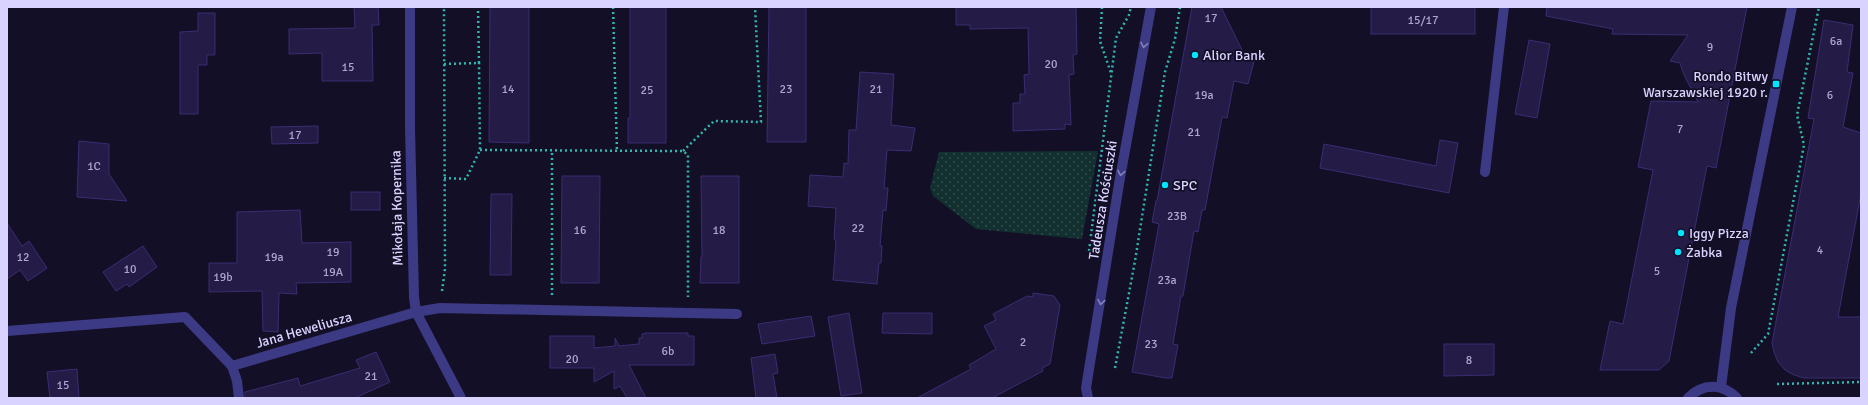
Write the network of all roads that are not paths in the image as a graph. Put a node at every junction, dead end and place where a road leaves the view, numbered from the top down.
1 (410, 7) edge
2 (1151, 7) edge
3 (1504, 7) edge
4 (1792, 7) edge
5 (1485, 172) dead end
6 (416, 312) junction
7 (737, 314) dead end
8 (7, 331) edge
9 (232, 366) junction
10 (1721, 387) junction
11 (239, 398) edge
12 (461, 398) edge
13 (1088, 398) edge
14 (1688, 398) edge
15 (1737, 398) edge

1 - 6 street, Mikołaja Kopernika
2 -> 13 street, Tadeusza Kościuszki
3 - 5 street
4 - 10 street
6 - 7 street, Jana Heweliusza
6 - 9 street, Jana Heweliusza
6 - 12 street, Mikołaja Kopernika
8 - 9 street
9 - 11 street
10 - 14 street
10 - 15 street

